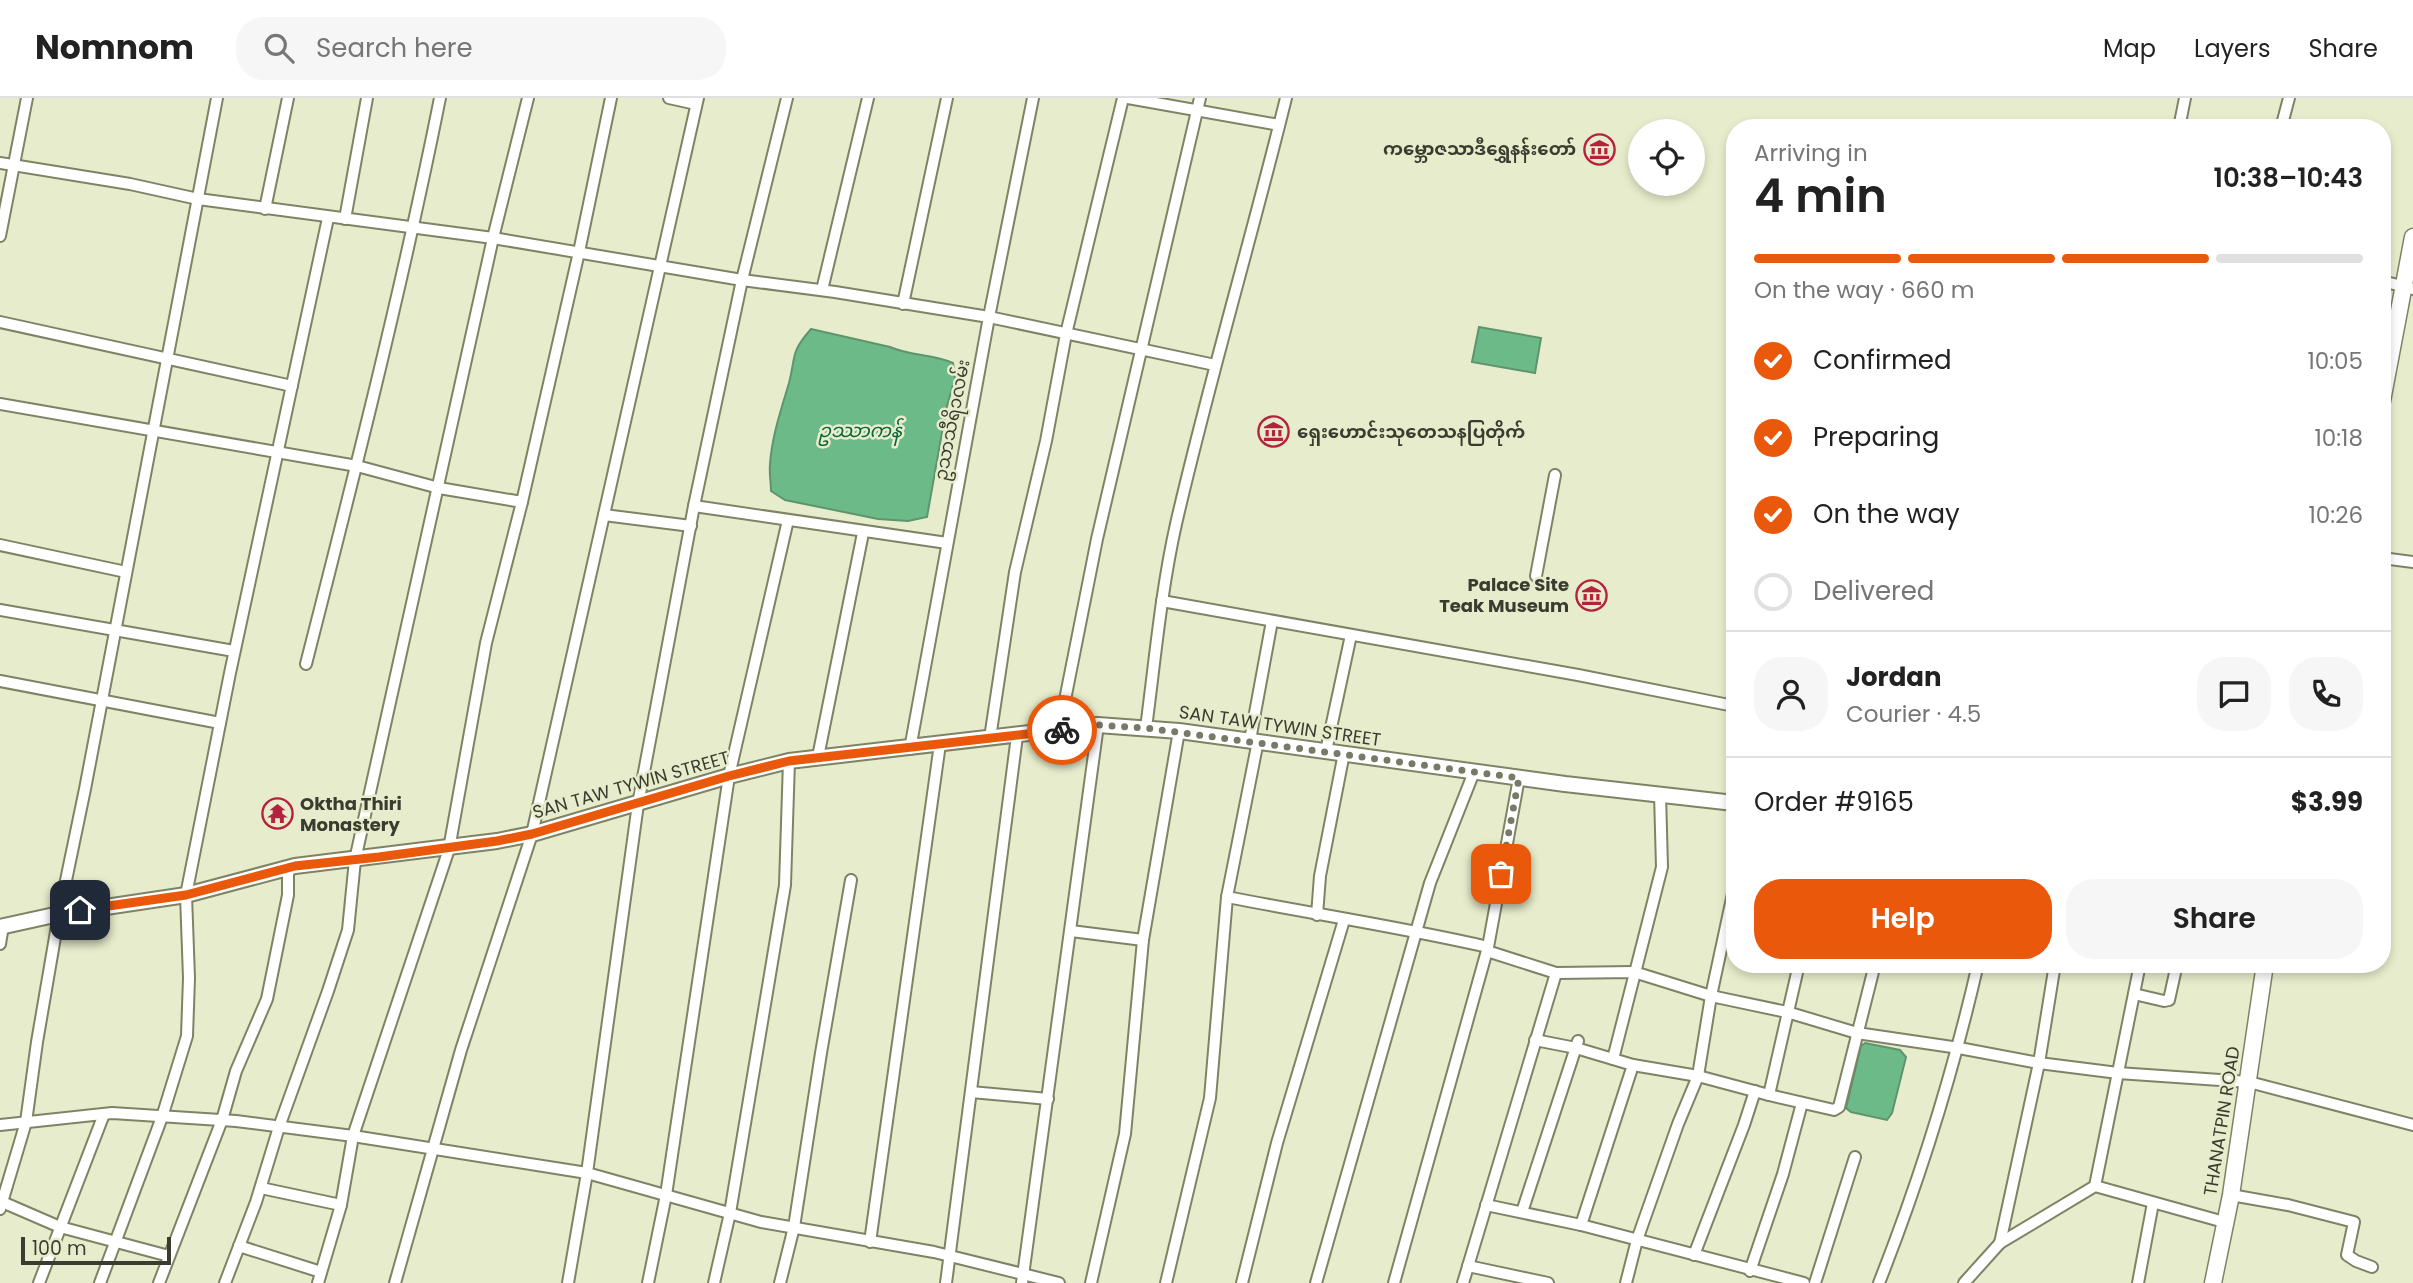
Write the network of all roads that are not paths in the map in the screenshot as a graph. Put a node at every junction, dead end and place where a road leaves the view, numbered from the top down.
1 (27, 98) edge
2 (217, 98) edge
3 (288, 98) edge
4 (367, 98) edge
5 (440, 98) edge
6 (528, 98) edge
7 (611, 98) edge
8 (669, 98) edge
9 (787, 98) edge
10 (868, 98) edge
11 (947, 98) edge
12 (1033, 98) edge
13 (1126, 98) edge
14 (1200, 98) edge
15 (1286, 98) edge
16 (2185, 98) edge
17 (2289, 98) edge
18 (697, 101) edge
19 (1197, 110) junction
20 (2181, 119) edge
21 (2283, 119) edge
22 (1279, 125) junction
23 (0, 163) edge
24 (14, 166) junction
25 (198, 198) junction
26 (265, 209) junction
27 (328, 218) junction
28 (345, 219) junction
29 (414, 229) junction
30 (0, 236) edge
31 (2413, 237) edge
32 (493, 238) junction
33 (579, 252) junction
34 (661, 266) junction
35 (742, 280) junction
36 (2391, 283) edge
37 (2408, 288) edge
38 (822, 290) junction
39 (903, 304) junction
40 (989, 317) junction
41 (0, 321) edge
42 (1066, 334) junction
43 (1142, 348) junction
44 (167, 360) junction
45 (2391, 362) edge
46 (1215, 366) junction
47 (292, 386) junction
48 (0, 404) edge
49 (153, 430) junction
50 (278, 452) junction
51 (357, 466) junction
52 (1555, 475) dead end
53 (439, 488) junction
54 (522, 502) junction
55 (694, 506) junction
56 (604, 515) junction
57 (788, 520) junction
58 (691, 526) junction
59 (863, 533) junction
60 (947, 543) junction
61 (0, 545) edge
62 (2391, 559) edge
63 (2413, 562) edge
64 (126, 572) junction
65 (1536, 576) dead end
66 (1162, 601) junction
67 (0, 610) edge
68 (1272, 621) junction
69 (115, 630) junction
70 (1351, 635) junction
71 (234, 651) junction
72 (306, 664) dead end
73 (0, 681) edge
74 (102, 700) junction
75 (1726, 704) edge
76 (220, 723) junction
77 (1098, 725) junction
78 (1146, 728) junction
79 (1059, 730) junction
80 (1179, 731) junction
81 (1017, 736) junction
82 (990, 738) junction
83 (1254, 741) junction
84 (940, 744) junction
85 (911, 748) junction
86 (1326, 751) junction
87 (1344, 753) junction
88 (818, 757) junction
89 (789, 761) junction
90 (1474, 772) junction
91 (729, 776) junction
92 (1519, 778) junction
93 (1660, 794) junction
94 (1726, 802) edge
95 (638, 804) junction
96 (532, 834) junction
97 (449, 849) junction
98 (355, 860) junction
99 (288, 868) junction
100 (851, 880) dead end
101 (186, 895) junction
102 (1227, 897) junction
103 (59, 914) junction
104 (1317, 915) junction
105 (1344, 920) junction
106 (1, 926) edge
107 (1726, 926) edge
108 (1071, 931) junction
109 (1418, 931) junction
110 (1143, 940) junction
111 (0, 944) edge
112 (1487, 949) junction
113 (1634, 972) junction
114 (1556, 973) junction
115 (1797, 973) edge
116 (1873, 973) edge
117 (1976, 973) edge
118 (2054, 973) edge
119 (2138, 973) edge
120 (2175, 973) edge
121 (2264, 973) edge
122 (2134, 994) junction
123 (1711, 996) junction
124 (1787, 1012) junction
125 (1857, 1033) junction
126 (1535, 1040) junction
127 (1577, 1045) junction
128 (1959, 1048) junction
129 (1614, 1059) junction
130 (2039, 1063) junction
131 (1633, 1065) junction
132 (2118, 1073) junction
133 (1698, 1076) junction
134 (2249, 1082) junction
135 (1755, 1091) junction
136 (971, 1092) junction
137 (1769, 1095) junction
138 (1048, 1099) junction
139 (1802, 1103) junction
140 (104, 1114) junction
141 (162, 1116) junction
142 (222, 1121) junction
143 (26, 1122) junction
144 (0, 1125) edge
145 (2413, 1125) edge
146 (279, 1127) junction
147 (353, 1136) junction
148 (432, 1150) junction
149 (1855, 1157) dead end
150 (587, 1173) junction
151 (2095, 1186) junction
152 (261, 1188) junction
153 (666, 1195) junction
154 (2231, 1195) junction
155 (2153, 1203) junction
156 (1, 1204) edge
157 (341, 1205) junction
158 (1486, 1205) junction
159 (1522, 1212) junction
160 (730, 1213) junction
161 (2224, 1222) junction
162 (1581, 1225) junction
163 (61, 1227) junction
164 (794, 1227) junction
165 (1637, 1240) junction
166 (115, 1241) junction
167 (870, 1242) junction
168 (2000, 1243) junction
169 (239, 1246) junction
170 (1694, 1255) junction
171 (169, 1256) junction
172 (950, 1257) junction
173 (1468, 1266) junction
174 (2372, 1268) dead end
175 (1750, 1271) junction
176 (319, 1277) edge
177 (1023, 1278) edge
178 (39, 1283) edge
179 (100, 1283) edge
180 (159, 1283) edge
181 (225, 1283) edge
182 (395, 1283) edge
183 (568, 1283) edge
184 (648, 1283) edge
185 (714, 1283) edge
186 (780, 1283) edge
187 (946, 1283) edge
188 (1059, 1283) edge
189 (1091, 1283) edge
190 (1166, 1283) edge
191 (1242, 1283) edge
192 (1316, 1283) edge
193 (1394, 1283) edge
194 (1463, 1283) edge
195 (1548, 1283) edge
196 (1626, 1283) edge
197 (1804, 1283) edge
198 (1815, 1283) edge
199 (1879, 1283) edge
200 (1964, 1283) edge
201 (2138, 1283) edge
202 (2213, 1283) edge

1 - 24 street
2 - 25 street
3 - 26 street
4 - 28 street
5 - 29 street
6 - 32 street
7 - 33 street
8 - 18 street
9 - 35 street
10 - 38 street
11 - 39 street
12 - 40 street, ဥသာသီရိ၁လမ်း
13 - 19 street
13 - 42 street
14 - 19 street
15 - 22 street
16 - 20 street
17 - 21 street
18 - 34 street
19 - 22 street
19 - 43 street
22 - 46 street
23 - 24 street
24 - 25 street
24 - 30 street
25 - 26 street
25 - 44 street
26 - 27 street
27 - 28 street
27 - 47 street
28 - 29 street
29 - 32 street
29 - 51 street
31 - 37 main road
32 - 33 street
32 - 53 street
33 - 34 street
33 - 54 street
34 - 35 street
34 - 56 street
35 - 38 street
35 - 55 street
36 - 37 street
37 - 45 main road
38 - 39 street
39 - 40 street
40 - 42 street
40 - 60 street, ဥသာသီရိ၁လမ်း
41 - 44 street
42 - 43 street
42 - 82 street
43 - 46 street
43 - 79 street
44 - 47 street
44 - 49 street
46 - 66 street
47 - 50 street
48 - 49 street
49 - 50 street
49 - 64 street
50 - 51 street
50 - 71 street
51 - 53 street
51 - 72 street
52 - 65 street
53 - 54 street
53 - 98 street
54 - 97 street
55 - 57 street
55 - 58 street
56 - 58 street
56 - 96 street
57 - 59 street
57 - 91 street
58 - 95 street
59 - 60 street
59 - 88 street
60 - 85 street, ဥသာသီရိ၁လမ်း
61 - 64 street
62 - 63 street
64 - 69 street
66 - 68 street
66 - 78 street
67 - 69 street
68 - 70 street
68 - 83 street
69 - 71 street
69 - 74 street
70 - 75 street
70 - 86 street
71 - 76 street
73 - 74 street
74 - 76 street
74 - 103 street
76 - 101 street
77 - 78 street, SAN TAW TYWIN STREET
77 - 79 street, SAN TAW TYWIN STREET
77 - 108 street
78 - 80 street, SAN TAW TYWIN STREET
79 - 81 street, SAN TAW TYWIN STREET
80 - 83 street, SAN TAW TYWIN STREET
80 - 110 street
81 - 82 street, SAN TAW TYWIN STREET
81 - 136 street
82 - 84 street, SAN TAW TYWIN STREET
83 - 86 street, SAN TAW TYWIN STREET
83 - 102 street
84 - 85 street, SAN TAW TYWIN STREET
84 - 167 street
85 - 88 street, SAN TAW TYWIN STREET
86 - 87 street, SAN TAW TYWIN STREET
87 - 90 street, SAN TAW TYWIN STREET
87 - 104 street
88 - 89 street, SAN TAW TYWIN STREET
89 - 91 street, SAN TAW TYWIN STREET
89 - 160 street
90 - 92 street, SAN TAW TYWIN STREET
90 - 109 street
91 - 95 street, SAN TAW TYWIN STREET
91 - 153 street
92 - 93 street, SAN TAW TYWIN STREET
92 - 112 street
93 - 94 street, SAN TAW TYWIN STREET
93 - 113 street
95 - 96 street, SAN TAW TYWIN STREET
95 - 150 street
96 - 97 street, SAN TAW TYWIN STREET
96 - 148 street
97 - 98 street, SAN TAW TYWIN STREET
97 - 147 street
98 - 99 street, SAN TAW TYWIN STREET
98 - 146 street
99 - 101 street, SAN TAW TYWIN STREET
99 - 142 street
100 - 164 street
101 - 103 street, SAN TAW TYWIN STREET
101 - 141 street
102 - 104 street
102 - 190 street
103 - 106 street, SAN TAW TYWIN STREET
103 - 143 street
104 - 105 street
105 - 109 street
105 - 191 street
106 - 111 street
107 - 123 street
108 - 110 street
108 - 138 street
109 - 112 street
109 - 192 street
110 - 189 street
112 - 114 street
112 - 193 street
113 - 114 street
113 - 123 street
113 - 129 street
114 - 126 street
115 - 124 street
116 - 125 street
117 - 128 street
118 - 130 street
119 - 122 street
120 - 122 street
121 - 134 main road, THANATPIN ROAD
122 - 132 street
123 - 124 street
123 - 133 street
124 - 125 street
124 - 137 street
125 - 128 street
125 - 139 street
126 - 127 street
126 - 158 street
127 - 129 street
127 - 159 street
128 - 130 street
128 - 199 street
129 - 131 street
130 - 132 street
130 - 168 street
131 - 133 street
131 - 162 street
132 - 134 street
132 - 151 street
133 - 135 street
133 - 165 street
134 - 145 street
134 - 154 main road, THANATPIN ROAD
135 - 137 street
135 - 170 street
136 - 138 street
136 - 172 street
137 - 139 street
138 - 177 street
139 - 175 street
140 - 141 street
140 - 143 street
140 - 163 street
141 - 142 street
141 - 166 street
142 - 146 street
142 - 171 street
143 - 144 street
143 - 156 street
146 - 147 street
146 - 152 street
147 - 148 street
147 - 157 street
148 - 150 street
148 - 182 street
149 - 198 street
150 - 153 street
150 - 183 street
151 - 155 street
151 - 168 street
152 - 157 street
152 - 169 street
153 - 160 street
153 - 184 street
154 - 161 main road, THANATPIN ROAD
154 - 174 street
155 - 161 street
155 - 201 street
156 - 163 street
157 - 176 street
158 - 159 street
158 - 173 street
159 - 162 street
160 - 164 street
160 - 185 street
161 - 202 main road, THANATPIN ROAD
162 - 165 street
163 - 166 street
163 - 178 street
164 - 167 street
164 - 186 street
165 - 170 street
165 - 196 street
166 - 171 street
166 - 179 street
167 - 172 street
168 - 200 street
169 - 176 street
169 - 181 street
170 - 175 street
171 - 180 street
172 - 177 street
172 - 187 street
173 - 194 street
173 - 195 street
175 - 197 street
177 - 188 street

